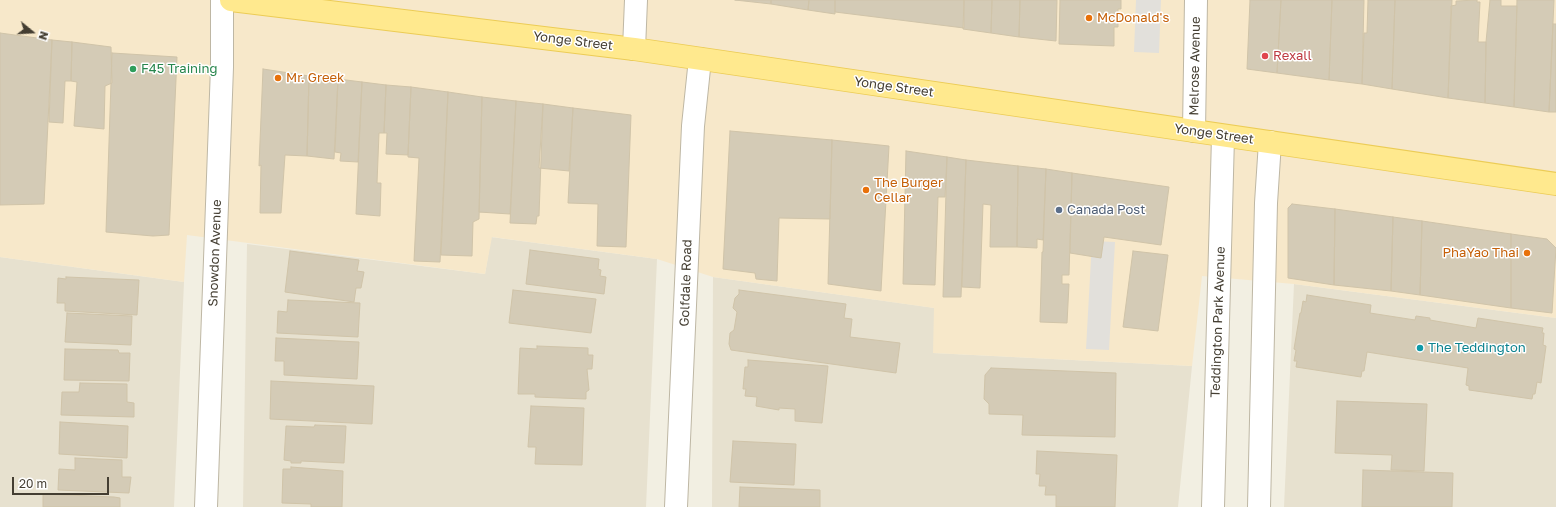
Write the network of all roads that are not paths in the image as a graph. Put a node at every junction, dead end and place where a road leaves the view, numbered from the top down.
1 (222, 0) edge
2 (230, 0) edge
3 (636, 0) edge
4 (1196, 0) edge
5 (634, 49) junction
6 (700, 59) junction
7 (1194, 131) junction
8 (1223, 137) junction
9 (1270, 142) junction
10 (1556, 184) edge
11 (206, 507) edge
12 (676, 507) edge
13 (1213, 507) edge
14 (1259, 507) edge

1 - 11 street, Snowdon Avenue
2 - 5 main road, Yonge Street
3 - 5 street
4 - 7 street, Melrose Avenue
5 - 6 main road, Yonge Street
6 - 7 main road, Yonge Street
6 - 12 street, Golfdale Road
7 - 8 main road, Yonge Street
8 - 9 main road, Yonge Street
8 - 13 street, Teddington Park Avenue
9 - 10 main road, Yonge Street
9 - 14 street

